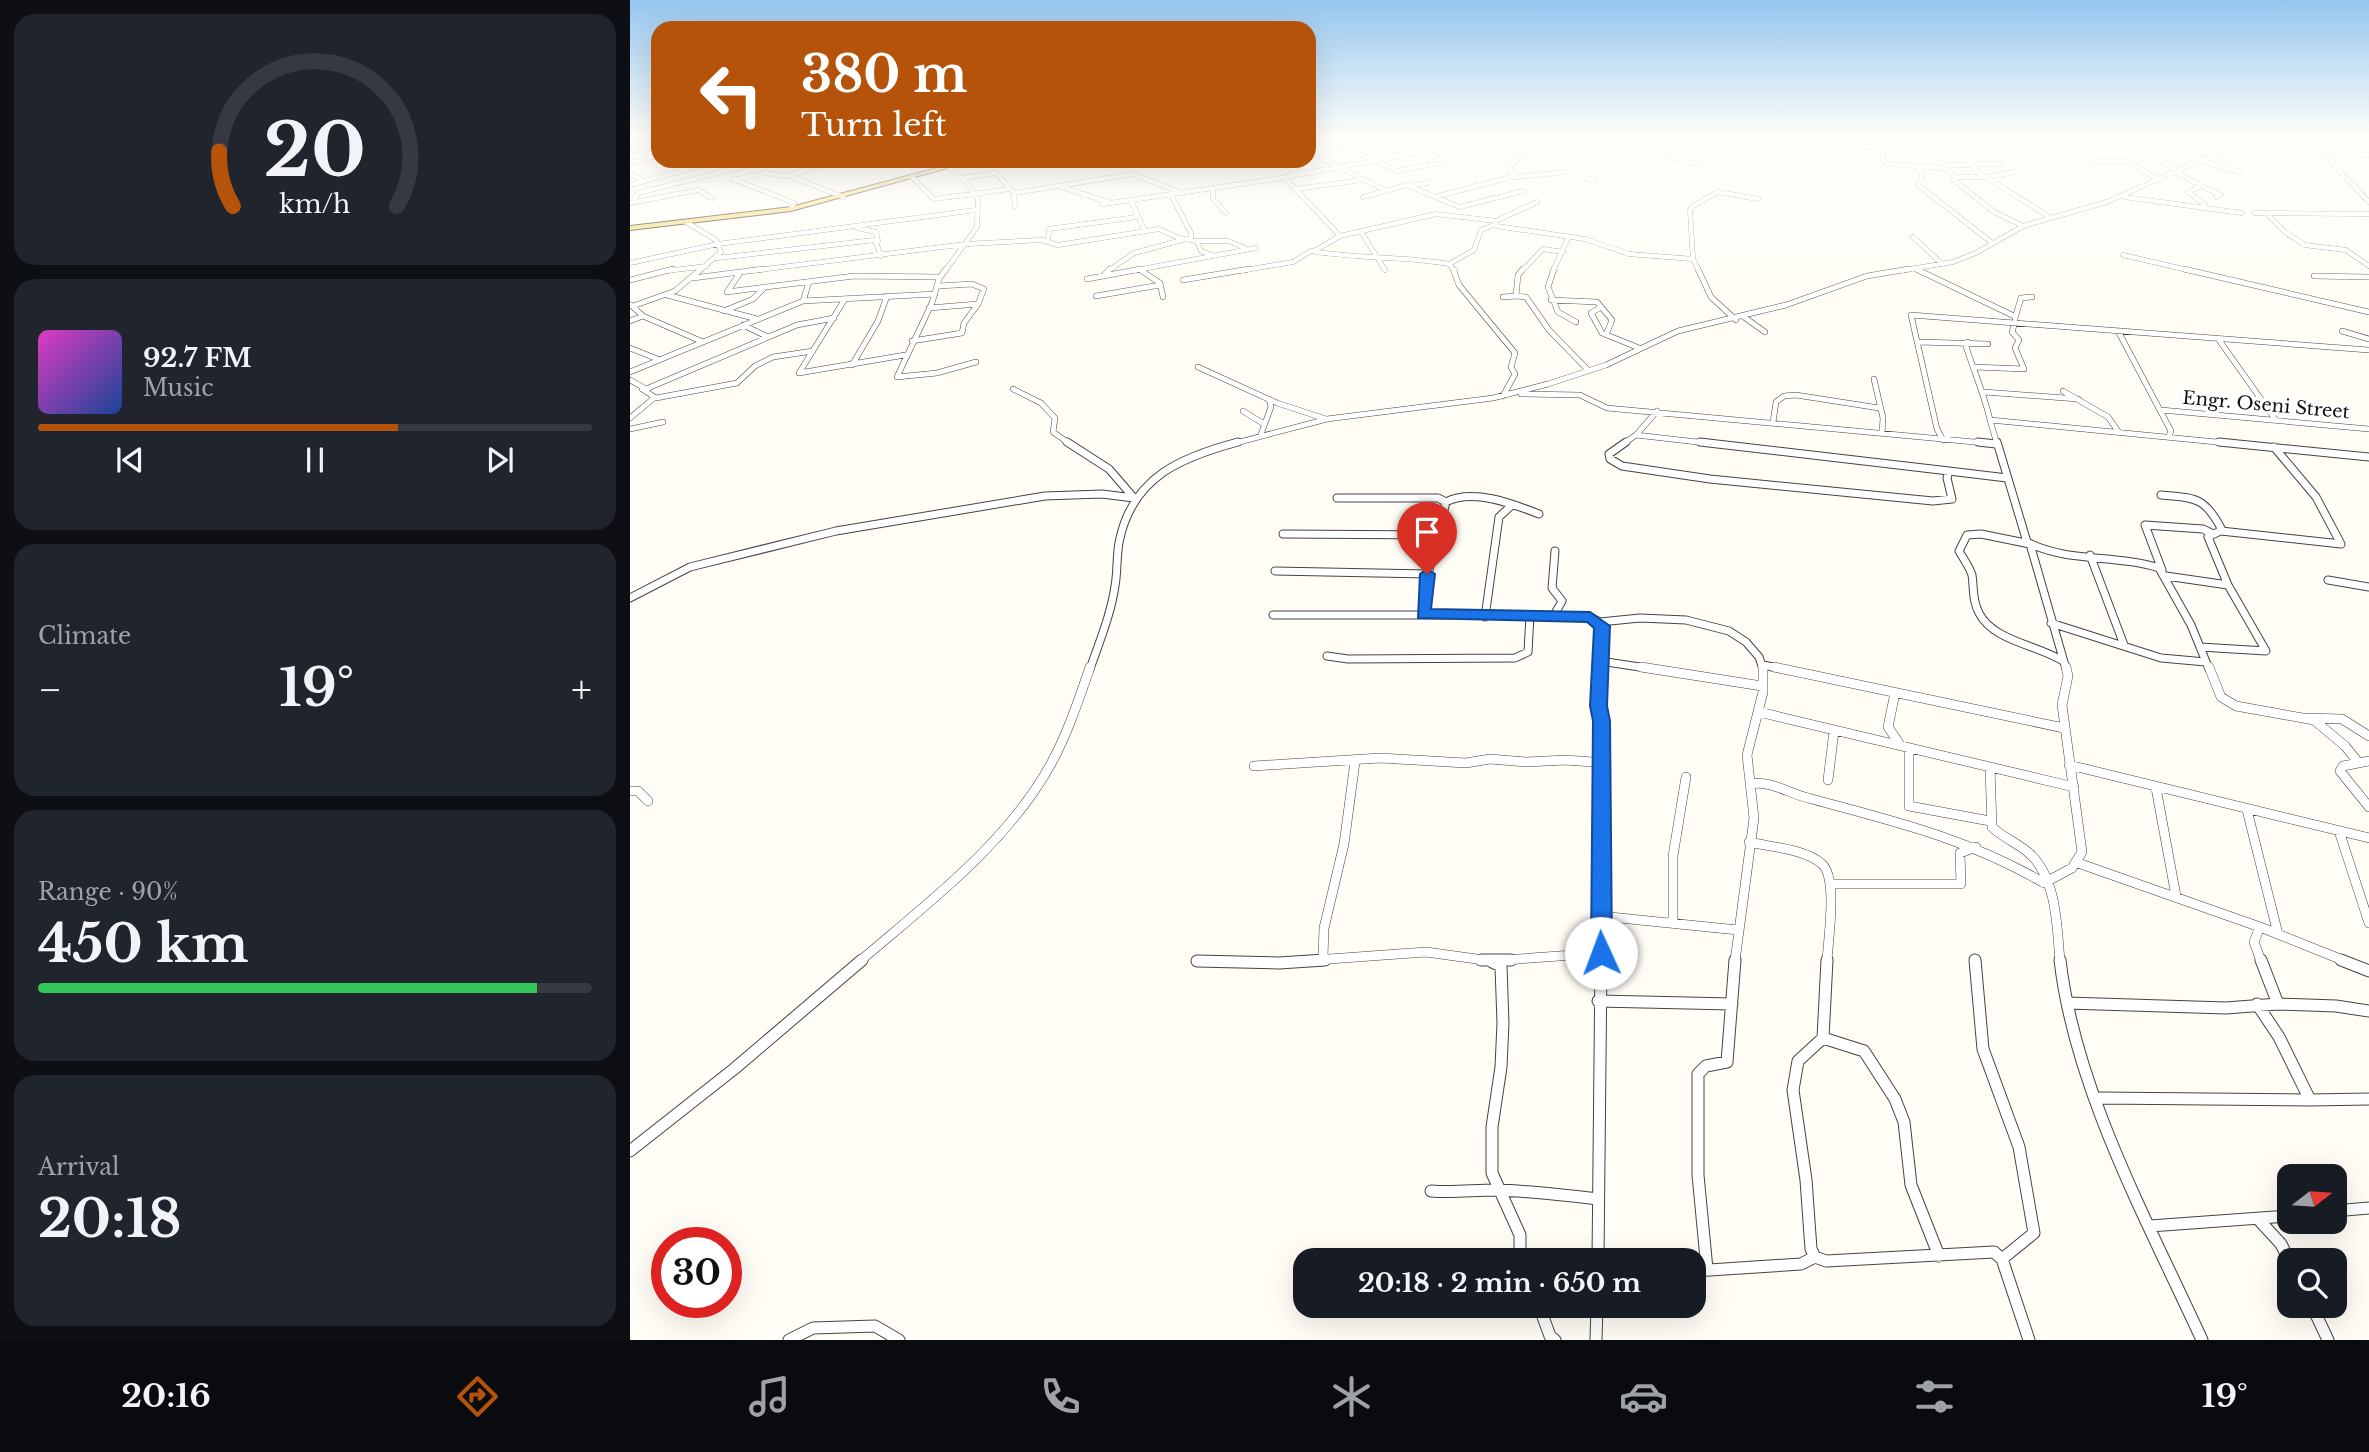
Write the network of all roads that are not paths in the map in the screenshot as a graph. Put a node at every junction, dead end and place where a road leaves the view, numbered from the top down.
1 (649, 200) edge
2 (785, 200) edge
3 (832, 200) edge
4 (977, 200) edge
5 (1014, 200) edge
6 (1104, 200) edge
7 (1140, 200) edge
8 (1173, 200) edge
9 (1213, 200) edge
10 (1306, 200) edge
11 (1439, 200) edge
12 (1489, 200) edge
13 (1707, 200) edge
14 (1935, 200) edge
15 (1974, 200) edge
16 (2023, 200) edge
17 (2110, 200) edge
18 (2148, 200) edge
19 (2196, 200) edge
20 (1130, 201) junction
21 (1537, 202) dead end
22 (631, 203) edge
23 (1111, 203) junction
24 (1446, 204) junction
25 (1103, 205) dead end
26 (1015, 206) dead end
27 (2212, 208) junction
28 (791, 209) junction
29 (976, 210) junction
30 (1226, 213) dead end
31 (2242, 213) dead end
32 (2254, 213) dead end
33 (1436, 214) junction
34 (2369, 214) edge
35 (2267, 215) junction
36 (1137, 217) junction
37 (2050, 218) junction
38 (686, 222) junction
39 (1495, 223) junction
40 (851, 226) junction
41 (2023, 226) junction
42 (630, 228) edge
43 (1145, 231) junction
44 (1362, 233) junction
45 (1340, 236) junction
46 (1913, 237) dead end
47 (1568, 238) junction
48 (1191, 240) junction
49 (878, 241) junction
50 (1048, 241) junction
51 (1992, 242) junction
52 (718, 244) junction
53 (965, 244) junction
54 (1245, 248) junction
55 (1256, 248) dead end
56 (1311, 251) junction
57 (1563, 251) junction
58 (1212, 255) junction
59 (881, 256) junction
60 (1375, 256) junction
61 (2123, 256) dead end
62 (717, 258) junction
63 (1693, 259) junction
64 (630, 263) edge
65 (1941, 263) junction
66 (1449, 264) junction
67 (707, 266) junction
68 (2369, 266) edge
69 (1915, 268) junction
70 (1139, 270) junction
71 (1385, 270) dead end
72 (740, 273) junction
73 (1103, 276) junction
74 (2314, 276) dead end
75 (940, 277) junction
76 (2369, 277) edge
77 (693, 278) junction
78 (1087, 279) dead end
79 (630, 280) edge
80 (1183, 280) dead end
81 (809, 282) junction
82 (1160, 285) junction
83 (939, 286) junction
84 (764, 288) junction
85 (934, 294) junction
86 (667, 295) junction
87 (887, 296) junction
88 (1096, 296) dead end
89 (1503, 296) dead end
90 (1516, 296) junction
91 (1163, 297) dead end
92 (2032, 297) dead end
93 (845, 299) junction
94 (1551, 300) junction
95 (803, 301) junction
96 (978, 304) junction
97 (632, 307) edge
98 (1601, 307) junction
99 (929, 308) junction
100 (724, 311) junction
101 (2369, 312) edge
102 (643, 316) junction
103 (834, 318) junction
104 (1740, 318) junction
105 (757, 320) junction
106 (2016, 320) junction
107 (630, 321) edge
108 (1576, 322) dead end
109 (743, 325) junction
110 (2118, 331) junction
111 (2342, 331) dead end
112 (1765, 332) dead end
113 (1606, 335) junction
114 (769, 337) junction
115 (2369, 339) edge
116 (2219, 340) junction
117 (912, 341) junction
118 (703, 342) junction
119 (1919, 342) junction
120 (1968, 342) junction
121 (1988, 344) dead end
122 (1639, 348) junction
123 (631, 349) edge
124 (2369, 350) edge
125 (813, 351) junction
126 (905, 355) junction
127 (660, 360) junction
128 (976, 362) dead end
129 (852, 365) junction
130 (1198, 367) dead end
131 (1974, 367) junction
132 (1588, 370) junction
133 (630, 372) edge
134 (1874, 379) dead end
135 (630, 380) edge
136 (642, 389) junction
137 (1013, 389) dead end
138 (2063, 391) dead end
139 (1984, 392) junction
140 (1511, 394) junction
141 (1503, 396) junction
142 (654, 398) junction
143 (1269, 399) junction
144 (2078, 399) junction
145 (1879, 408) junction
146 (2161, 410) junction
147 (1243, 411) dead end
148 (1657, 411) junction
149 (630, 418) edge
150 (1326, 419) junction
151 (2275, 419) junction
152 (1990, 420) junction
153 (663, 422) dead end
154 (1773, 422) junction
155 (1264, 424) junction
156 (630, 429) edge
157 (2369, 429) edge
158 (2118, 431) junction
159 (1882, 433) junction
160 (1636, 435) junction
161 (2169, 436) junction
162 (1260, 437) junction
163 (1943, 440) junction
164 (1996, 444) junction
165 (2274, 447) junction
166 (2369, 457) edge
167 (1949, 471) junction
168 (2007, 478) junction
169 (2161, 495) dead end
170 (1134, 498) junction
171 (1337, 498) dead end
172 (1446, 502) junction
173 (1512, 505) junction
174 (1539, 514) dead end
175 (2221, 531) junction
176 (2211, 533) junction
177 (1283, 534) dead end
178 (1437, 536) junction
179 (2030, 544) junction
180 (1555, 551) dead end
181 (2090, 555) junction
182 (1275, 571) dead end
183 (1427, 574) junction
184 (2164, 574) junction
185 (2328, 580) dead end
186 (2228, 584) junction
187 (2369, 587) edge
188 (630, 598) edge
189 (1423, 614) junction
190 (1273, 615) dead end
191 (1530, 615) junction
192 (1485, 617) junction
193 (1553, 617) junction
194 (1600, 622) junction
195 (2051, 622) junction
196 (2123, 645) junction
197 (2200, 647) junction
198 (1327, 656) dead end
199 (1601, 661) junction
200 (2063, 661) junction
201 (2206, 662) junction
202 (1763, 665) junction
203 (1762, 686) junction
204 (1895, 692) junction
205 (1759, 712) junction
206 (2308, 718) junction
207 (2064, 728) junction
208 (1834, 731) junction
209 (2369, 736) edge
210 (1905, 747) junction
211 (2369, 761) edge
212 (1356, 762) junction
213 (2358, 762) junction
214 (2069, 765) junction
215 (1254, 766) dead end
216 (1600, 767) junction
217 (1990, 768) junction
218 (1686, 777) dead end
219 (1828, 780) dead end
220 (1752, 783) junction
221 (2074, 787) junction
222 (2156, 788) junction
223 (630, 790) edge
224 (648, 801) dead end
225 (2369, 807) edge
226 (2247, 810) junction
227 (1990, 821) junction
228 (2339, 831) junction
229 (2369, 838) edge
230 (1749, 842) junction
231 (1976, 847) junction
232 (2078, 863) junction
233 (2044, 883) junction
234 (1831, 884) junction
235 (2176, 896) junction
236 (2367, 911) edge
237 (1600, 916) junction
238 (1673, 920) junction
239 (2369, 923) edge
240 (2260, 927) junction
241 (1738, 930) junction
242 (2278, 934) junction
243 (1601, 953) junction
244 (1323, 957) junction
245 (1975, 960) dead end
246 (1197, 961) dead end
247 (1491, 961) junction
248 (2369, 971) edge
249 (1598, 1001) junction
250 (2067, 1003) junction
251 (1732, 1004) junction
252 (2258, 1004) junction
253 (2278, 1004) junction
254 (2369, 1011) edge
255 (1823, 1038) junction
256 (2099, 1098) junction
257 (2369, 1099) edge
258 (2310, 1100) junction
259 (630, 1151) edge
260 (1498, 1190) junction
261 (1432, 1191) dead end
262 (1598, 1199) junction
263 (2369, 1208) edge
264 (2347, 1210) edge
265 (2277, 1217) edge
266 (2258, 1219) junction
267 (2150, 1226) junction
268 (1520, 1248) edge
269 (1598, 1248) edge
270 (1700, 1248) edge
271 (2283, 1248) edge
272 (1939, 1256) junction
273 (1815, 1257) junction
274 (2002, 1259) junction
275 (1706, 1270) edge
276 (1543, 1318) edge
277 (1597, 1318) edge
278 (2318, 1318) edge
279 (789, 1340) edge
280 (899, 1340) edge
281 (1555, 1340) edge
282 (1596, 1340) edge
283 (2029, 1340) edge
284 (2202, 1340) edge
285 (2328, 1340) edge

1 - 22 street
2 - 28 street
3 - 28 main road
4 - 29 street
5 - 26 street
6 - 23 street
7 - 20 street
8 - 48 street
9 - 30 street
10 - 45 street
11 - 24 street
12 - 24 street
13 - 63 street
14 - 51 street
15 - 41 street
16 - 37 street
17 - 37 street
18 - 27 street
19 - 27 street
20 - 23 street
20 - 36 street
21 - 39 street
23 - 25 street
24 - 33 street
27 - 31 street
28 - 38 main road
29 - 40 street
29 - 53 street
32 - 35 street
33 - 39 street
33 - 44 street
34 - 35 street
35 - 68 street
36 - 43 street
36 - 50 street
37 - 41 street
38 - 42 main road
38 - 52 street
39 - 47 street
39 - 66 street
40 - 49 street
40 - 52 street
41 - 51 street
43 - 48 street
43 - 50 street
44 - 45 street
44 - 60 street
45 - 56 street
46 - 65 street
47 - 57 street
47 - 63 street
48 - 54 street
48 - 58 street
48 - 73 street
49 - 59 street
49 - 62 street
50 - 53 street
51 - 65 street
52 - 62 street
52 - 64 street
53 - 59 street
53 - 75 street
54 - 55 street
54 - 58 street
56 - 60 street
56 - 80 street
57 - 90 street
57 - 94 street
58 - 70 street
59 - 72 street
60 - 66 street
60 - 71 street
61 - 101 street
62 - 67 street
63 - 104 street
65 - 69 street
66 - 141 street
67 - 77 street
67 - 79 street
69 - 104 street
69 - 106 street
70 - 73 street
70 - 82 street
72 - 77 street
72 - 84 street
73 - 78 street
74 - 76 street
75 - 81 street
75 - 83 street
77 - 86 street
81 - 84 street
81 - 95 street
82 - 88 street
82 - 91 street
83 - 85 street
83 - 96 street
84 - 100 street
85 - 87 street
85 - 99 street
86 - 97 street
86 - 100 street
87 - 93 street
87 - 129 street
89 - 90 street
90 - 132 street
92 - 106 street
93 - 95 street
93 - 103 street
94 - 98 street
94 - 108 street
95 - 105 street
96 - 99 street
96 - 117 street
97 - 102 street
98 - 113 street
98 - 113 street
99 - 117 street
100 - 105 street
102 - 107 street
102 - 118 street
103 - 114 street
103 - 125 street
104 - 112 street
104 - 122 street
105 - 109 street
106 - 110 street
106 - 119 street
106 - 131 street
109 - 114 street
109 - 118 street
110 - 116 street
110 - 146 street
111 - 115 street
113 - 122 street
114 - 136 street
116 - 124 street
116 - 151 street
117 - 126 street
118 - 127 street
119 - 120 street
119 - 163 street
120 - 121 street
120 - 131 street
122 - 132 street
123 - 127 street
125 - 129 street
125 - 142 street
126 - 128 street
126 - 129 street
127 - 133 street
130 - 143 street
131 - 139 street
132 - 140 street
134 - 145 street
135 - 136 street
136 - 142 street
137 - 170 street
138 - 144 street
139 - 144 street
139 - 152 street
140 - 141 street
140 - 148 street
141 - 150 street
142 - 149 street
143 - 150 street
143 - 155 street
144 - 158 street
145 - 154 street
145 - 159 street
146 - 151 street, Engr. Oseni Street
146 - 161 street
147 - 155 street
148 - 154 street
148 - 160 street
150 - 162 street
151 - 157 street, Engr. Oseni Street
152 - 158 street
152 - 164 street
153 - 156 street
154 - 159 street
155 - 162 street
158 - 161 street
159 - 163 street
160 - 167 street
160 - 167 street
161 - 165 street
162 - 170 street
163 - 164 street
164 - 168 street
165 - 166 street
165 - 175 street
167 - 168 street
168 - 179 street
169 - 175 street
170 - 188 street
170 - 259 street
171 - 172 street
172 - 173 street
172 - 178 street
173 - 174 street
173 - 192 street
175 - 176 street
176 - 184 street
176 - 186 street
177 - 178 street
178 - 183 street
179 - 181 street
179 - 195 street
179 - 200 street
180 - 193 street
181 - 184 street
181 - 196 street
182 - 183 street
183 - 189 street
184 - 186 street
184 - 197 street
185 - 187 street
186 - 197 street
189 - 190 street
189 - 192 street
191 - 192 street
191 - 193 street
191 - 198 street
193 - 194 street
194 - 199 street
194 - 202 street
195 - 196 street
195 - 200 street
196 - 201 street
197 - 201 street
199 - 203 street
199 - 216 street
200 - 207 street
201 - 206 street
202 - 203 street
202 - 204 street
203 - 205 street
204 - 207 street
204 - 210 street
205 - 208 street
205 - 220 street
206 - 209 street
206 - 213 street
207 - 214 street
208 - 210 street
208 - 219 street
210 - 217 street
210 - 227 street
211 - 213 street
212 - 215 street
212 - 216 street
212 - 244 street
213 - 225 street
214 - 221 street
214 - 222 street
216 - 237 street
217 - 221 street
217 - 227 street
218 - 238 street
220 - 230 street
220 - 231 street
221 - 232 street
222 - 226 street
222 - 235 street
223 - 224 street
226 - 228 street
226 - 242 street
227 - 233 street
228 - 229 street
228 - 236 street
230 - 234 street
230 - 241 street
231 - 233 street
231 - 234 street
232 - 233 street
232 - 235 street
233 - 250 street
234 - 255 street
235 - 240 street
236 - 239 street
237 - 238 street
237 - 243 street
238 - 241 street
240 - 242 street
240 - 253 street
241 - 251 street
242 - 248 street
243 - 247 street
243 - 249 street
244 - 246 street
244 - 247 street
245 - 274 street
247 - 260 street
249 - 251 street
249 - 262 street
250 - 252 street
250 - 256 street
251 - 270 street
252 - 253 street
252 - 258 street
253 - 254 street
255 - 272 street
255 - 273 street
256 - 258 street
256 - 267 street
257 - 258 street
260 - 261 street
260 - 262 street
260 - 268 street
262 - 269 street
263 - 264 street
265 - 266 street
266 - 267 street
266 - 271 street
267 - 284 street
272 - 273 street
272 - 274 street
273 - 275 street
274 - 283 street
276 - 281 street
277 - 282 street
278 - 285 street
279 - 280 street

